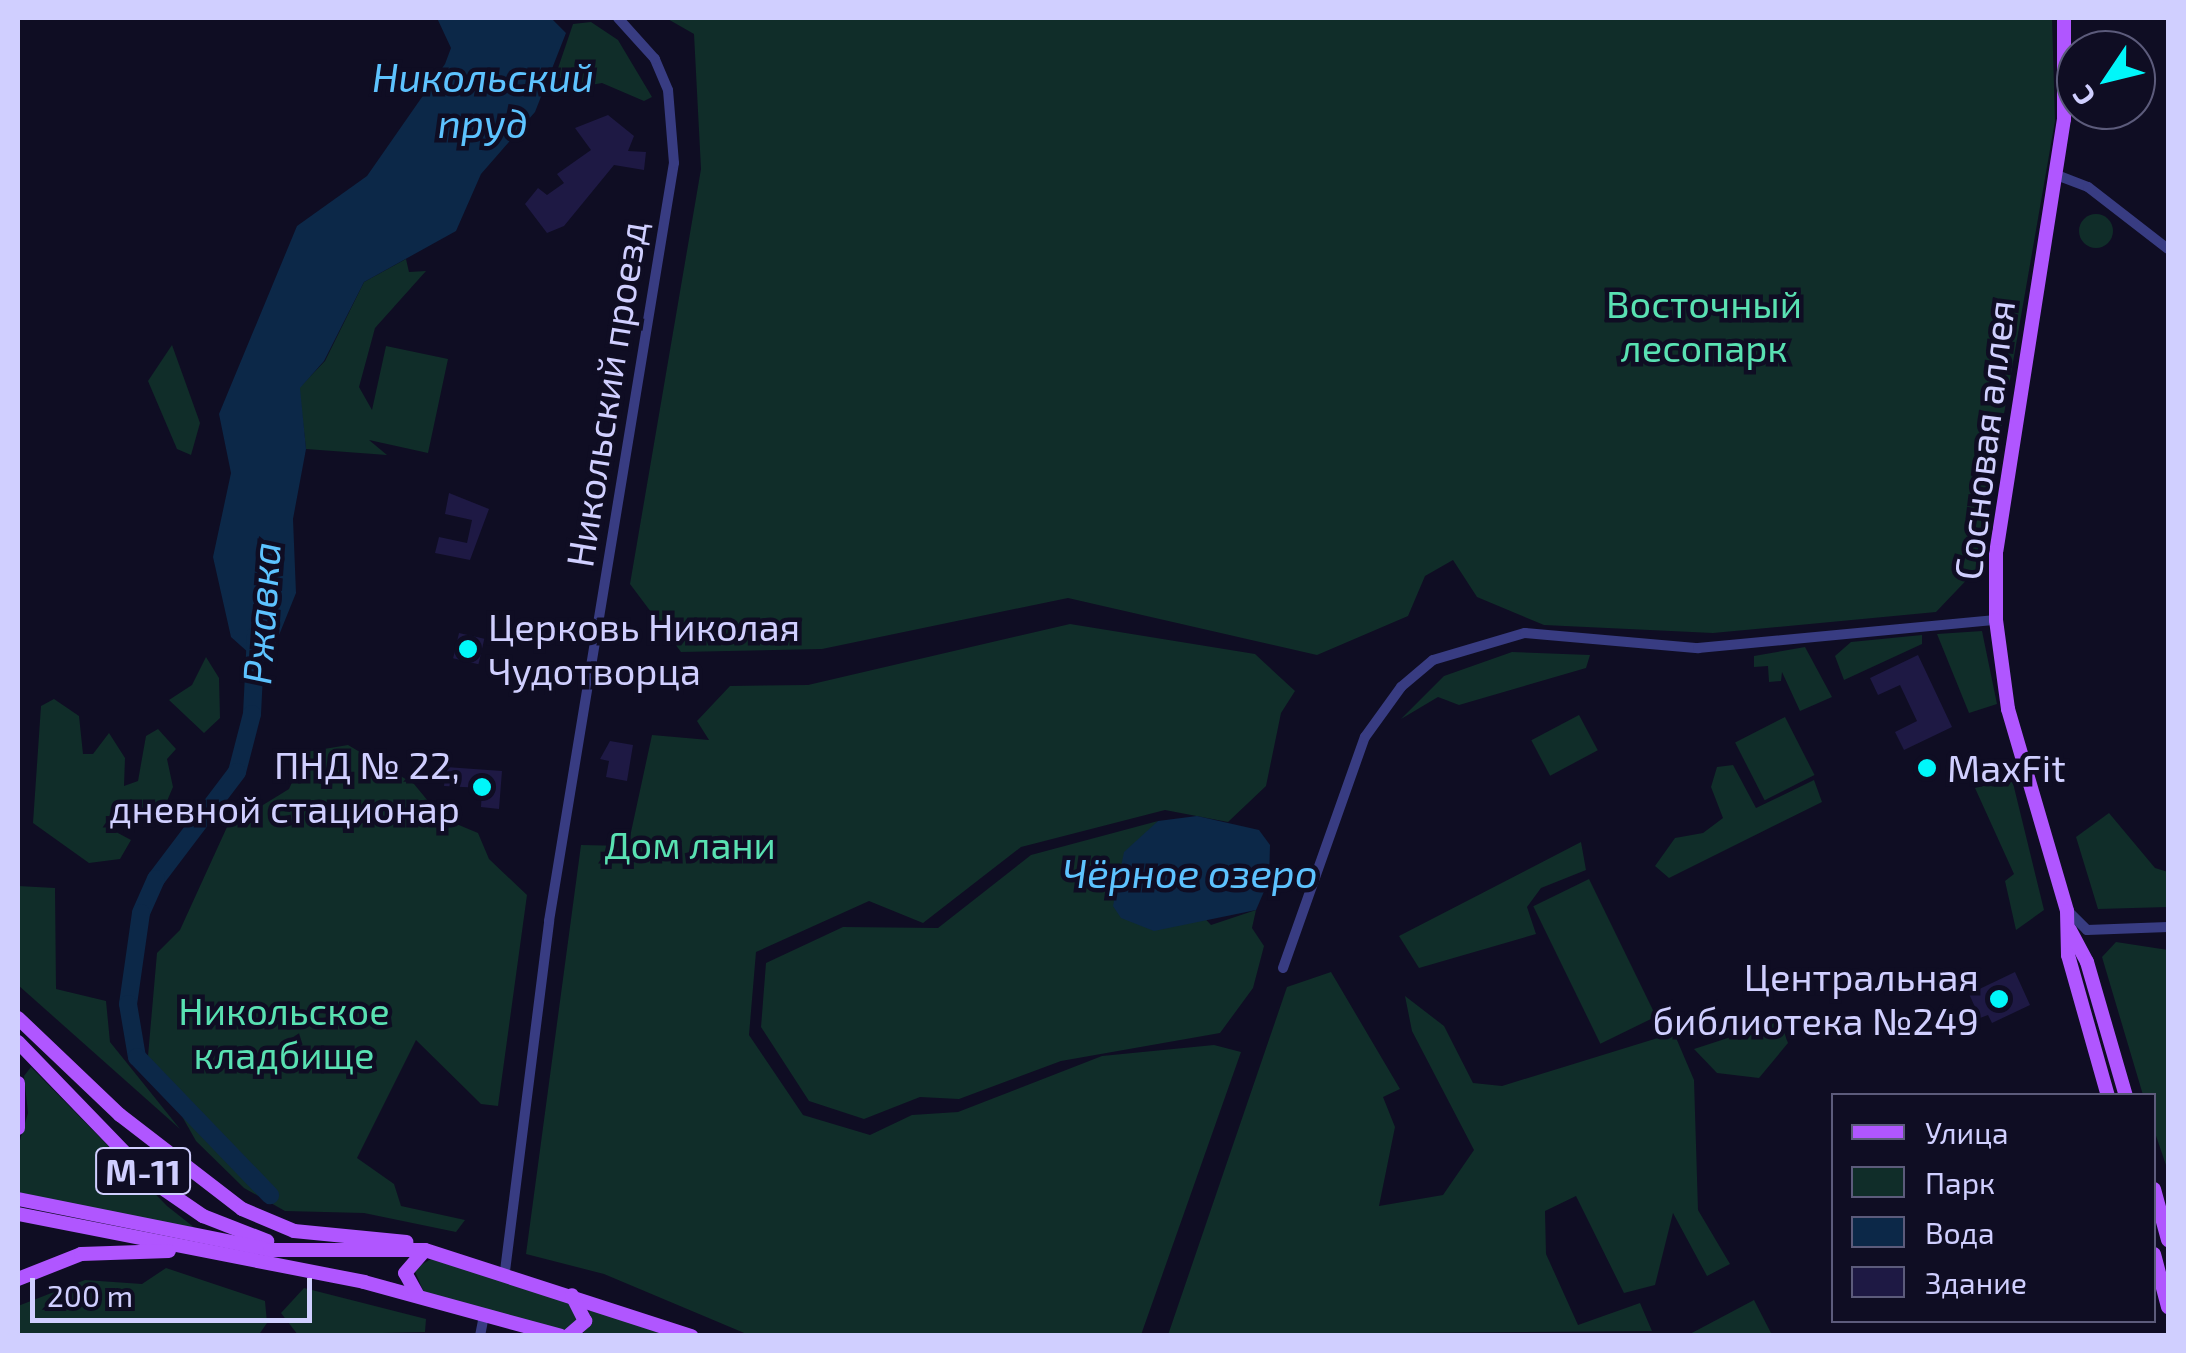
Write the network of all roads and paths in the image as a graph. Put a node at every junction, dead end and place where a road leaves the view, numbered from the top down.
1 (618, 18) edge
2 (2064, 18) edge
3 (2054, 174) junction
4 (2168, 248) edge
5 (1996, 620) junction
6 (2071, 920) junction
7 (2168, 927) edge
8 (2100, 932) junction
9 (2087, 962) junction
10 (1283, 968) dead end
11 (18, 1018) edge
12 (18, 1042) edge
13 (18, 1082) edge
14 (2107, 1093) edge
15 (2125, 1093) edge
16 (18, 1128) edge
17 (2156, 1196) edge
18 (18, 1199) edge
19 (18, 1214) edge
20 (381, 1238) junction
21 (2168, 1240) edge
22 (199, 1250) junction
23 (425, 1250) junction
24 (300, 1254) junction
25 (340, 1254) junction
26 (2156, 1262) edge
27 (504, 1271) junction
28 (18, 1279) edge
29 (570, 1293) junction
30 (422, 1298) junction
31 (2168, 1307) edge
32 (484, 1316) junction
33 (480, 1336) edge
34 (565, 1336) edge
35 (691, 1336) edge

1 - 27 street, Никольский проезд
2 - 3 main road, Сосновая аллея
3 - 4 street
3 - 5 main road, Сосновая аллея
5 - 6 main road, Сосновая аллея
5 - 10 street
6 - 8 street
6 - 9 main road, Сосновая аллея
6 - 14 main road, Сосновая аллея
7 - 8 street
8 - 9 street
9 - 15 main road, Сосновая аллея
11 - 20 main road
12 - 24 main road, М-11
13 - 16 main road
17 - 21 main road
18 - 24 main road
19 - 22 main road
20 - 23 main road
20 - 25 main road
22 - 28 main road
22 - 30 main road
23 - 25 main road
23 - 27 main road
23 - 30 main road
24 - 25 main road
26 - 31 main road
27 - 29 main road
29 - 34 main road
29 - 35 main road
30 - 32 main road
32 - 33 street
32 - 34 main road

